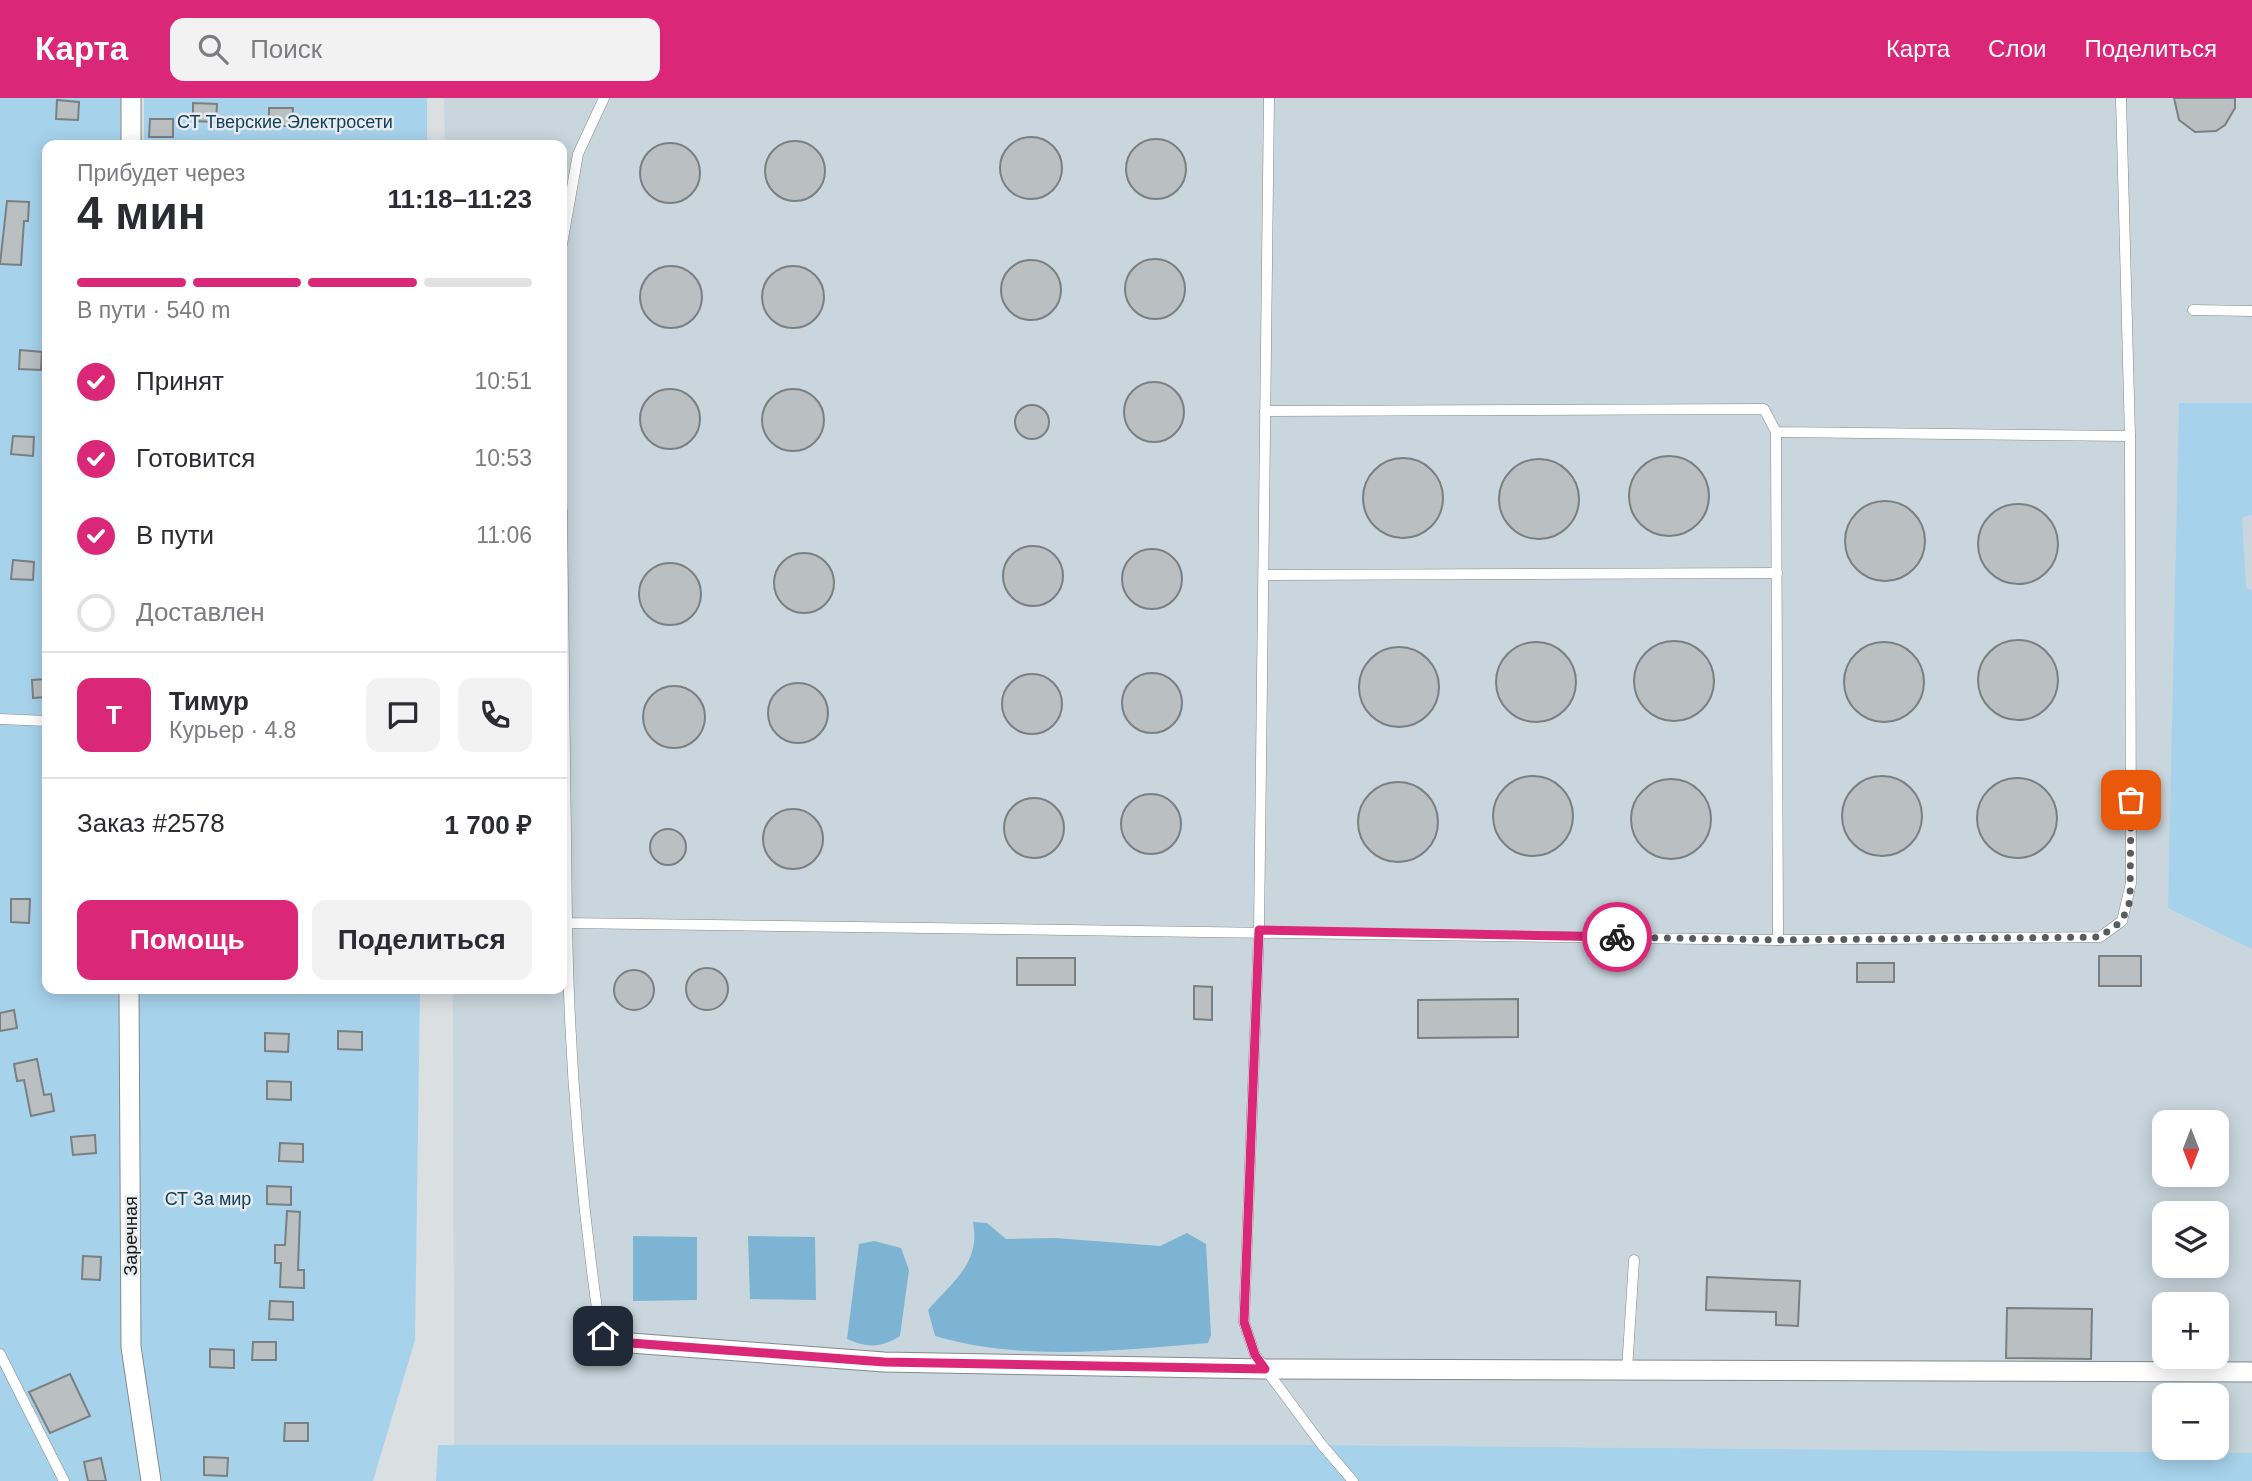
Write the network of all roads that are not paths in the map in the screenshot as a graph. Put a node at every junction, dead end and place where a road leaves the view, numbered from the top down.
1 (131, 98) edge
2 (604, 98) edge
3 (1269, 98) edge
4 (2121, 98) edge
5 (131, 140) edge
6 (567, 216) edge
7 (2193, 310) dead end
8 (2252, 311) edge
9 (1265, 411) junction
10 (1776, 432) junction
11 (2130, 436) junction
12 (1777, 573) junction
13 (1264, 575) junction
14 (0, 719) edge
15 (42, 721) edge
16 (567, 923) joint
17 (1259, 930) junction
18 (1778, 940) junction
19 (129, 994) edge
20 (1634, 1260) dead end
21 (617, 1342) joint
22 (0, 1354) edge
23 (1265, 1369) junction
24 (1627, 1370) junction
25 (2252, 1372) edge
26 (64, 1481) edge
27 (151, 1481) edge
28 (1353, 1481) edge

1 - 5 street
2 - 6 lane
3 - 9 lane
4 - 11 lane
7 - 8 lane
9 - 10 lane
9 - 13 lane
10 - 11 lane
10 - 12 lane
11 - 18 lane
12 - 13 lane
12 - 18 lane
13 - 17 lane
14 - 15 lane
16 - 17 lane
16 - 21 lane
17 - 18 lane
17 - 23 lane
19 - 27 street, Заречная
20 - 24 lane
21 - 23 street
22 - 26 lane
23 - 24 street
23 - 28 lane
24 - 25 street

